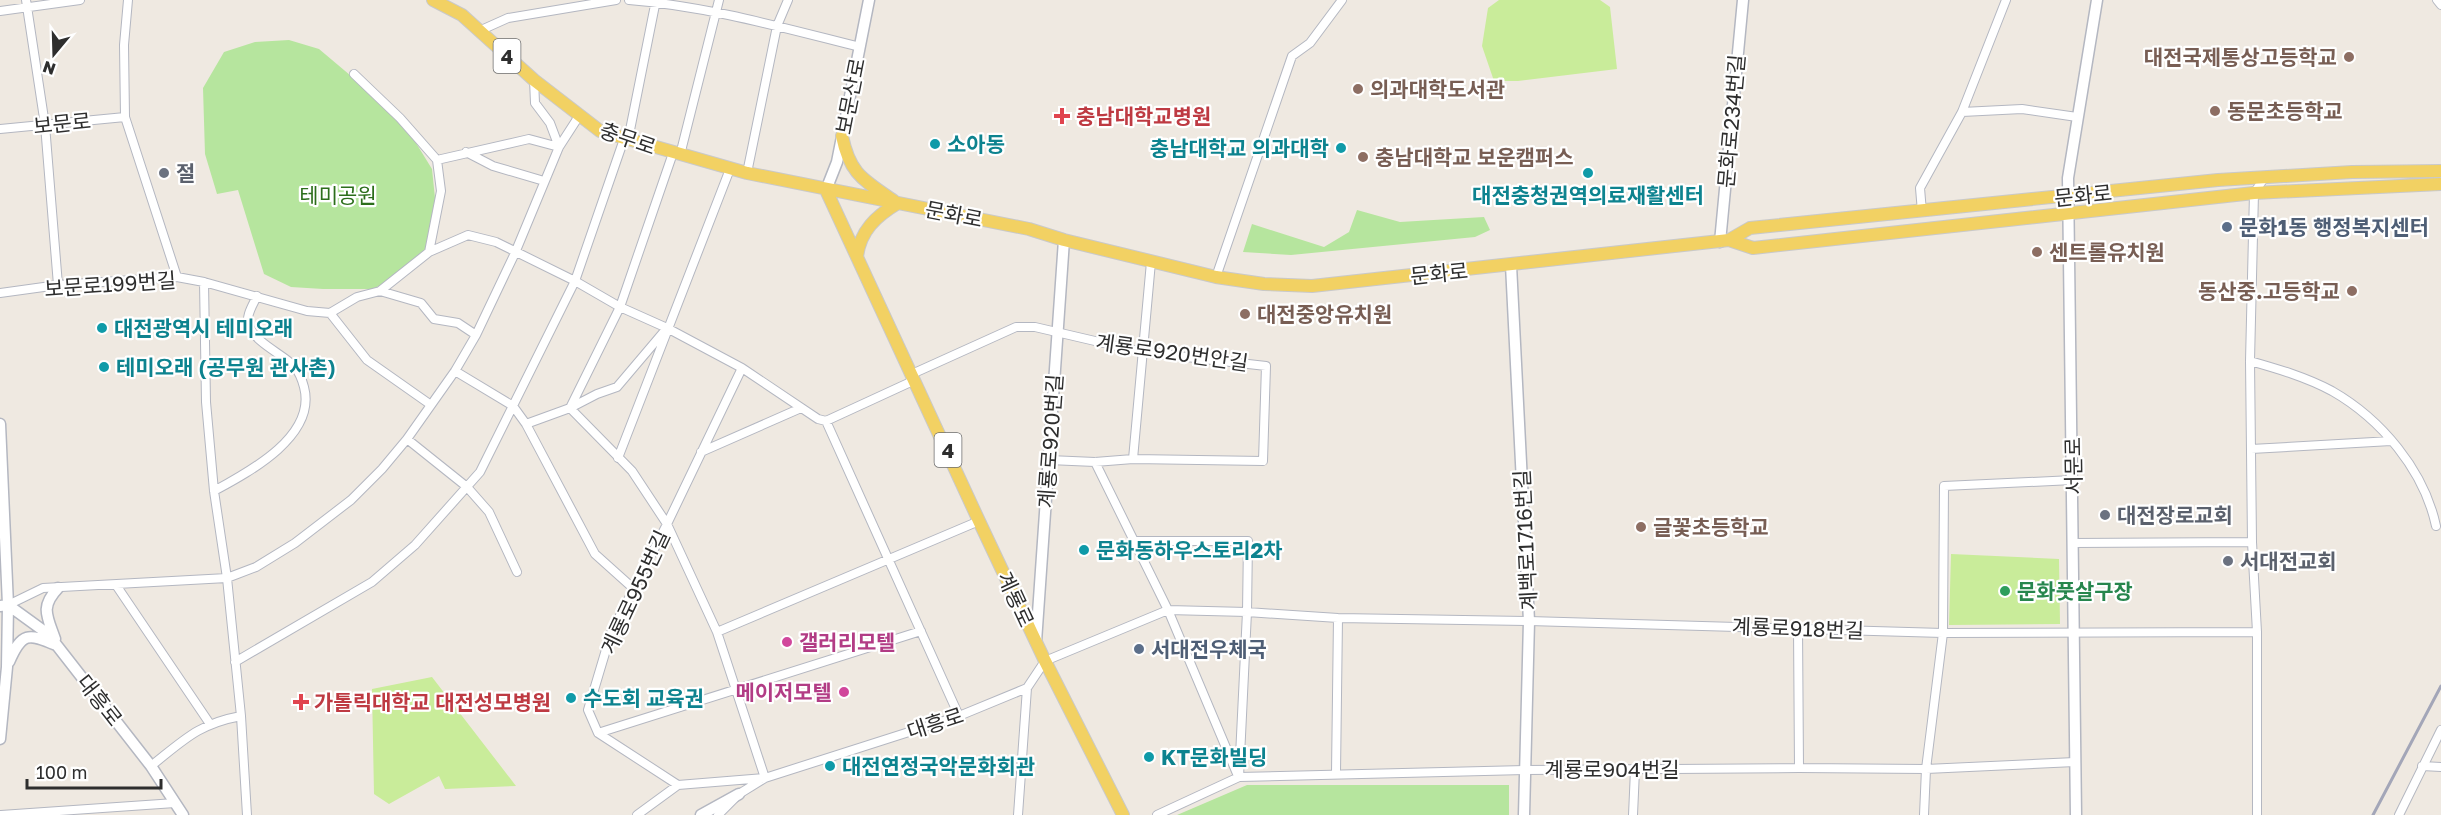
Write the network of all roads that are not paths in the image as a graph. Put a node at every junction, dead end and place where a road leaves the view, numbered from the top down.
1 (80, 0) edge
2 (128, 0) edge
3 (434, 0) edge
4 (616, 0) edge
5 (629, 0) edge
6 (718, 0) edge
7 (788, 0) edge
8 (869, 0) edge
9 (1342, 0) edge
10 (1743, 0) edge
11 (2006, 0) edge
12 (2097, 0) edge
13 (2437, 0) edge
14 (655, 1) edge
15 (26, 3) edge
16 (2441, 5) edge
17 (0, 11) edge
18 (715, 14) junction
19 (777, 26) junction
20 (479, 31) junction
21 (860, 47) junction
22 (354, 74) dead end
23 (534, 80) junction
24 (1962, 112) junction
25 (579, 116) junction
26 (125, 117) junction
27 (2077, 117) junction
28 (45, 125) junction
29 (0, 129) edge
30 (842, 136) junction
31 (626, 140) junction
32 (559, 147) junction
33 (466, 152) junction
34 (677, 154) junction
35 (437, 160) junction
36 (730, 169) junction
37 (2441, 171) edge
38 (747, 173) junction
39 (2265, 177) junction
40 (544, 181) junction
41 (2441, 184) edge
42 (826, 190) junction
43 (2254, 193) junction
44 (2068, 196) junction
45 (898, 203) junction
46 (1922, 212) junction
47 (2067, 213) junction
48 (1064, 240) junction
49 (1725, 241) junction
50 (429, 252) junction
51 (515, 253) junction
52 (857, 258) junction
53 (1151, 262) junction
54 (1511, 265) junction
55 (177, 277) junction
56 (1216, 277) junction
57 (575, 281) junction
58 (204, 282) junction
59 (58, 285) junction
60 (380, 291) junction
61 (0, 293) edge
62 (257, 296) junction
63 (620, 307) junction
64 (330, 313) junction
65 (667, 328) junction
66 (1057, 333) junction
67 (476, 335) junction
68 (1142, 352) junction
69 (2250, 361) junction
70 (742, 368) junction
71 (455, 371) junction
72 (913, 377) junction
73 (431, 405) junction
74 (513, 406) junction
75 (570, 408) junction
76 (801, 408) junction
77 (826, 421) junction
78 (0, 424) edge
79 (526, 424) junction
80 (407, 439) junction
81 (2391, 441) junction
82 (2251, 448) junction
83 (701, 452) junction
84 (618, 458) junction
85 (1133, 459) junction
86 (1049, 460) junction
87 (1095, 462) junction
88 (2073, 480) junction
89 (467, 487) junction
90 (214, 491) junction
91 (979, 521) junction
92 (667, 524) junction
93 (2436, 526) dead end
94 (1133, 541) junction
95 (2252, 542) junction
96 (2073, 543) junction
97 (889, 560) junction
98 (517, 572) dead end
99 (227, 578) junction
100 (116, 585) junction
101 (58, 588) junction
102 (634, 589) junction
103 (4, 606) edge
104 (1168, 610) junction
105 (1247, 612) junction
106 (1338, 618) junction
107 (1529, 621) junction
108 (1798, 627) junction
109 (921, 631) junction
110 (717, 632) junction
111 (2257, 632) junction
112 (1943, 633) junction
113 (2074, 634) junction
114 (1036, 642) junction
115 (57, 645) junction
116 (0, 654) edge
117 (1045, 661) junction
118 (235, 663) junction
119 (7, 667) junction
120 (3, 680) edge
121 (1027, 688) junction
122 (736, 690) junction
123 (241, 716) junction
124 (959, 716) junction
125 (210, 724) junction
126 (2441, 730) edge
127 (598, 733) junction
128 (0, 739) edge
129 (2075, 762) junction
130 (151, 766) junction
131 (2422, 766) junction
132 (2441, 767) edge
133 (1799, 768) junction
134 (1926, 769) junction
135 (1525, 770) junction
136 (1635, 770) junction
137 (1336, 773) junction
138 (1239, 777) junction
139 (765, 778) junction
140 (678, 785) junction
141 (739, 794) junction
142 (175, 802) junction
143 (2, 815) edge
144 (183, 815) edge
145 (247, 815) edge
146 (637, 815) edge
147 (701, 815) edge
148 (718, 815) edge
149 (1018, 815) edge
150 (1123, 815) edge
151 (1156, 815) edge
152 (1524, 815) edge
153 (1633, 815) edge
154 (1924, 815) edge
155 (2076, 815) edge
156 (2257, 815) edge
157 (2399, 815) edge

1 - 15 street
2 - 26 street
3 - 20 main road, 충무로 / 4
4 - 20 street
5 - 14 street
6 - 18 street
7 - 19 street
8 - 21 main road, 보문산로
9 - 56 street
10 - 49 main road, 문화로234번길
11 - 24 street
12 - 27 main road, 서문로
13 - 16 street
14 - 18 street
14 - 31 street
15 - 17 street
15 - 28 street
18 - 19 street
18 - 34 street
19 - 21 street
19 - 38 street
20 - 23 main road, 충무로 / 4
21 - 30 main road, 보문산로
22 - 35 street
23 - 25 main road, 충무로 / 4
23 - 32 street
24 - 27 street
24 - 46 street
25 - 31 main road, 충무로 / 4
25 - 32 street
26 - 28 street, 보문로
26 - 55 street
27 - 44 main road, 서문로
28 - 29 street, 보문로
28 - 59 street
30 - 42 main road, 보문산로
30 - 45 main road
31 - 34 main road, 충무로 / 4
31 - 57 street
32 - 33 street
32 - 40 street
33 - 35 street
33 - 40 street
34 - 36 main road, 충무로 / 4
34 - 63 street
35 - 50 street
36 - 38 main road, 충무로 / 4
36 - 65 street
37 - 39 main road, 문화로
38 - 42 main road, 충무로 / 4
39 - 43 street
39 - 44 main road, 문화로
40 - 51 street
41 - 43 main road, 문화로
42 - 45 main road, 문화로
42 - 52 main road, 계룡로 / 4
43 - 47 main road, 문화로
43 - 69 street
44 - 46 main road, 문화로
44 - 47 main road, 서문로
45 - 48 main road, 문화로
45 - 52 main road
46 - 49 main road, 문화로
47 - 49 main road, 문화로
47 - 88 main road, 서문로
48 - 53 main road, 문화로
48 - 66 main road, 계룡로920번길
49 - 54 main road, 문화로
50 - 51 street
50 - 60 street
51 - 57 street
51 - 67 street
52 - 72 main road, 계룡로 / 4
53 - 56 main road, 문화로
53 - 68 street
54 - 56 main road, 문화로
54 - 107 main road, 계백로1716번길
55 - 58 street, 보문로199번길
55 - 59 street, 보문로199번길
57 - 63 street
57 - 74 street
58 - 62 street, 보문로199번길
58 - 90 street
59 - 61 street, 보문로199번길
60 - 64 street
60 - 67 street
62 - 64 street, 보문로199번길
62 - 90 street
63 - 65 street
63 - 75 street
64 - 73 street
65 - 70 street
65 - 75 street
65 - 84 street
66 - 68 street, 계룡로920번안길
66 - 72 street, 계룡로920번안길
66 - 86 main road, 계룡로920번길
67 - 71 street
68 - 85 street
68 - 85 street, 계룡로920번안길
69 - 81 street
69 - 82 street
70 - 76 street
70 - 83 street, 계룡로955번길
71 - 73 street
71 - 74 street
72 - 77 street
72 - 91 main road, 계룡로 / 4
73 - 80 street
74 - 79 street
74 - 89 street
75 - 79 street
75 - 84 street
76 - 77 street
76 - 83 street
77 - 97 street
78 - 103 main road
79 - 102 street
80 - 89 street
80 - 99 street
81 - 82 street
81 - 93 street
82 - 95 street
83 - 92 street, 계룡로955번길
84 - 92 street
85 - 87 street, 계룡로920번안길
86 - 87 street, 계룡로920번안길
86 - 114 main road, 계룡로920번길
87 - 94 street
88 - 96 main road, 서문로
88 - 112 street
89 - 98 street
89 - 118 street
90 - 99 street
91 - 97 street
91 - 114 main road, 계룡로 / 4
92 - 102 street, 계룡로955번길
92 - 110 street
94 - 104 street
94 - 105 street
95 - 96 street
95 - 111 street
96 - 113 main road, 서문로
97 - 109 street
97 - 110 street
99 - 100 street
99 - 118 street
100 - 101 street
100 - 125 street
101 - 103 street
101 - 115 main road
102 - 127 street, 계룡로955번길
103 - 115 main road, 대흥로
103 - 119 main road
104 - 105 street, 계룡로918번길
104 - 117 street, 계룡로918번길
104 - 138 street
105 - 106 street, 계룡로918번길
105 - 138 street
106 - 107 street, 계룡로918번길
106 - 137 street
107 - 108 street, 계룡로918번길
107 - 135 main road, 계백로1716번길
108 - 112 street, 계룡로918번길
108 - 133 street
109 - 122 street
109 - 124 street
110 - 122 street
111 - 113 street, 계룡로918번길
111 - 156 street
112 - 113 street, 계룡로918번길
112 - 134 street
113 - 129 main road, 서문로
114 - 117 main road, 계룡로 / 4
115 - 119 main road
115 - 130 main road, 대흥로
116 - 119 main road
117 - 121 street
117 - 150 main road, 계룡로 / 4
118 - 123 street
119 - 120 main road
120 - 128 main road
121 - 124 street, 대흥로
121 - 149 street
122 - 127 street
122 - 139 street
123 - 125 street
123 - 145 street
124 - 139 street, 대흥로
125 - 130 street
126 - 131 street
127 - 140 street
129 - 134 street, 계룡로904번길
129 - 155 main road, 서문로
130 - 142 main road, 대흥로
131 - 132 street
131 - 157 street
133 - 134 street, 계룡로904번길
133 - 136 street, 계룡로904번길
134 - 154 street
135 - 136 street, 계룡로904번길
135 - 137 street, 계룡로904번길
135 - 152 main road, 계백로1716번길
136 - 153 street
137 - 138 street, 계룡로904번길
138 - 151 street, 계룡로904번길
139 - 140 street
139 - 141 street, 대흥로
140 - 146 street
141 - 147 main road
141 - 148 street, 대흥로
142 - 143 street
142 - 144 main road, 대흥로

